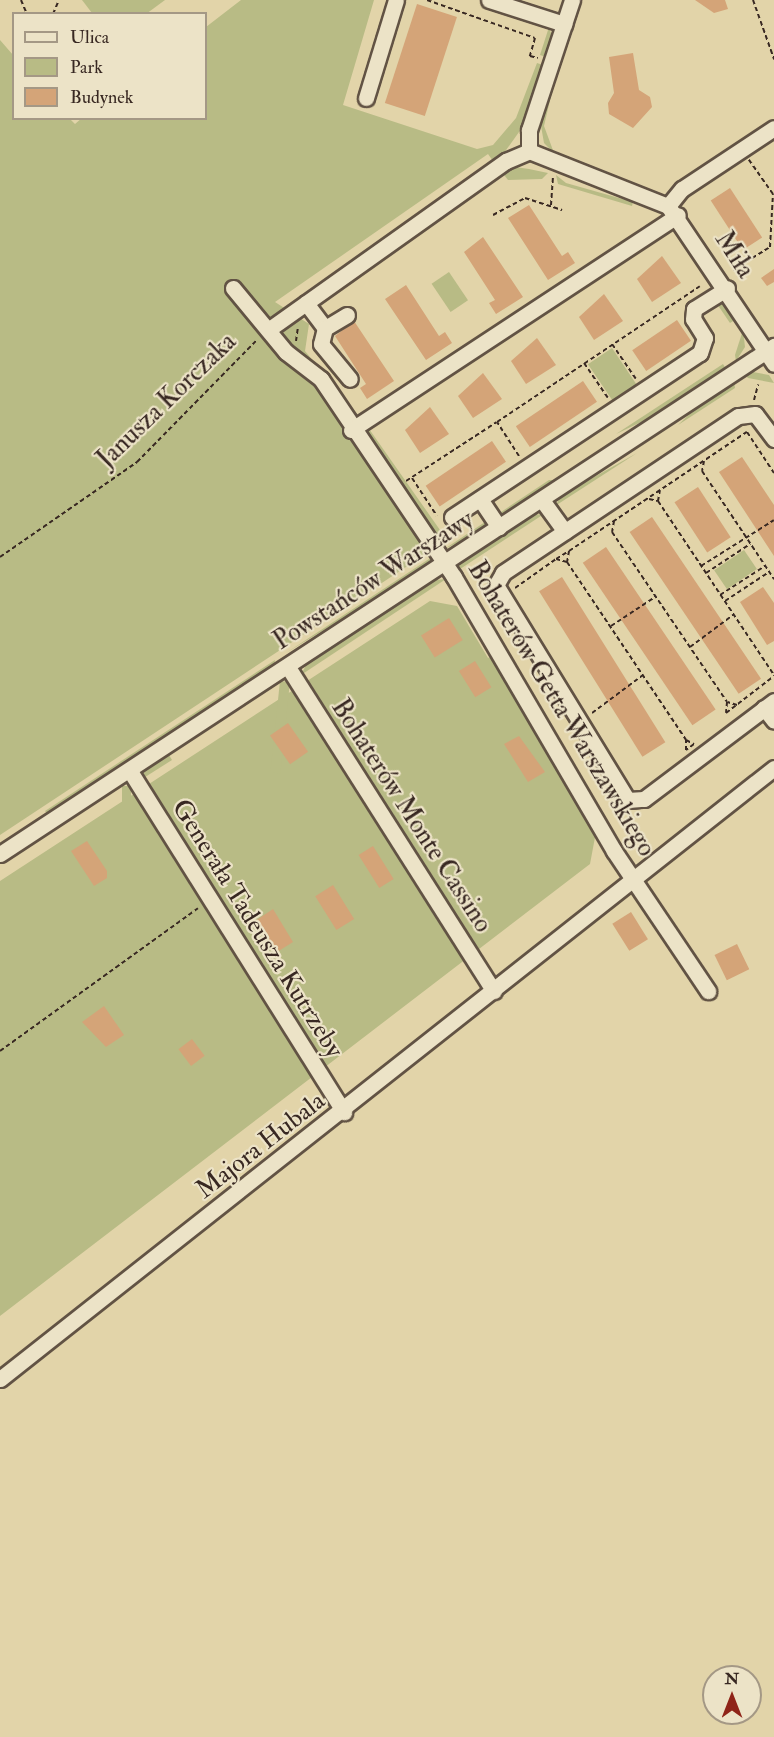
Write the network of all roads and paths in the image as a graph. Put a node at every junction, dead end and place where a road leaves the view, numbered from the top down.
1 (396, 0) edge
2 (427, 0) edge
3 (489, 0) edge
4 (572, 0) edge
5 (753, 0) edge
6 (564, 24) junction
7 (774, 60) edge
8 (551, 63) junction
9 (366, 98) dead end
10 (774, 128) edge
11 (529, 151) junction
12 (746, 156) dead end
13 (552, 174) dead end
14 (773, 194) edge
15 (551, 206) junction
16 (562, 210) dead end
17 (673, 211) junction
18 (493, 215) dead end
19 (770, 248) junction
20 (774, 249) edge
21 (733, 270) dead end
22 (700, 286) dead end
23 (233, 288) dead end
24 (727, 288) junction
25 (310, 309) junction
26 (347, 315) dead end
27 (325, 328) junction
28 (268, 330) junction
29 (612, 344) junction
30 (286, 352) junction
31 (772, 354) edge
32 (584, 363) junction
33 (350, 379) dead end
34 (643, 390) junction
35 (615, 409) junction
36 (497, 422) junction
37 (351, 430) junction
38 (774, 439) edge
39 (704, 461) junction
40 (527, 467) junction
41 (691, 470) junction
42 (702, 471) junction
43 (774, 473) edge
44 (412, 478) junction
45 (404, 482) dead end
46 (660, 490) junction
47 (480, 499) junction
48 (647, 499) junction
49 (542, 500) junction
50 (658, 501) junction
51 (452, 516) joint
52 (774, 520) edge
53 (615, 521) junction
54 (499, 527) junction
55 (602, 529) junction
56 (565, 532) junction
57 (612, 532) junction
58 (746, 537) junction
59 (750, 544) junction
60 (569, 550) junction
61 (0, 557) edge
62 (556, 559) junction
63 (567, 562) junction
64 (444, 564) junction
65 (765, 566) junction
66 (701, 567) junction
67 (769, 572) junction
68 (706, 573) junction
69 (774, 579) edge
70 (720, 595) junction
71 (656, 596) junction
72 (520, 597) dead end
73 (725, 601) junction
74 (734, 615) junction
75 (611, 626) junction
76 (690, 647) junction
77 (288, 667) junction
78 (643, 675) junction
79 (774, 675) edge
80 (727, 702) junction
81 (586, 703) dead end
82 (737, 705) junction
83 (771, 710) edge
84 (592, 712) junction
85 (597, 721) dead end
86 (686, 740) junction
87 (686, 750) junction
88 (678, 756) dead end
89 (774, 768) edge
90 (130, 771) junction
91 (0, 854) edge
92 (636, 878) junction
93 (210, 899) junction
94 (494, 991) junction
95 (708, 991) dead end
96 (0, 1051) edge
97 (344, 1112) junction
98 (0, 1379) edge

1 - 9 street
2 - 8 path
3 - 6 street
4 - 6 street
5 - 7 path
6 - 8 street
8 - 11 street
10 - 17 street
11 - 17 street
11 - 25 street
12 - 14 path
13 - 15 path
14 - 19 path
15 - 16 path
15 - 18 path
17 - 24 street, Miła
17 - 37 street
19 - 20 path
19 - 21 path
22 - 29 path
23 - 28 street, Bohaterów Getta Warszawskiego
24 - 31 street, Miła
24 - 34 street
25 - 27 street
25 - 28 street
25 - 30 path
26 - 27 street
27 - 33 street
28 - 30 street, Bohaterów Getta Warszawskiego
28 - 61 path, Janusza Korczaka
29 - 32 path
29 - 34 path
30 - 37 street, Bohaterów Getta Warszawskiego
31 - 49 street, Powstańców Warszawy
32 - 35 path
32 - 36 path
34 - 35 street
35 - 40 street
36 - 40 path
36 - 44 path
37 - 64 street, Bohaterów Getta Warszawskiego
38 - 56 street
39 - 41 path
39 - 42 path
39 - 43 path
40 - 47 street
41 - 42 path
41 - 46 path
42 - 58 path
44 - 45 path
44 - 51 path
46 - 48 path
46 - 50 path
47 - 51 street
47 - 54 street
48 - 50 path
48 - 53 path
49 - 54 street, Powstańców Warszawy
49 - 56 street
50 - 66 path
52 - 58 path
53 - 55 path
53 - 57 path
54 - 64 street, Powstańców Warszawy
55 - 57 path
55 - 60 path
56 - 83 street
57 - 71 path
58 - 59 path
58 - 66 path
59 - 65 path
59 - 68 path
60 - 62 path
60 - 63 path
62 - 63 path
62 - 72 path
63 - 75 path
64 - 77 street, Powstańców Warszawy
64 - 92 street, Bohaterów Getta Warszawskiego
65 - 67 path
65 - 70 path
66 - 68 path
67 - 69 path
67 - 73 path
68 - 70 path
70 - 73 path
71 - 75 path
71 - 76 path
73 - 74 path
74 - 76 path
74 - 79 path
75 - 78 path
76 - 80 path
77 - 90 street, Powstańców Warszawy
77 - 94 street, Bohaterów Monte Cassino
78 - 84 path
78 - 86 path
79 - 82 path
80 - 82 path
80 - 82 path
81 - 84 path
84 - 85 path
86 - 87 path
86 - 87 path
87 - 88 path
89 - 92 street, Majora Hubala
90 - 91 street, Powstańców Warszawy
90 - 93 street, Generała Tadeusza Kutrzeby
92 - 94 street, Majora Hubala
92 - 95 street, Bohaterów Getta Warszawskiego
93 - 96 path
93 - 97 street, Generała Tadeusza Kutrzeby
94 - 97 street, Majora Hubala
97 - 98 street, Majora Hubala

